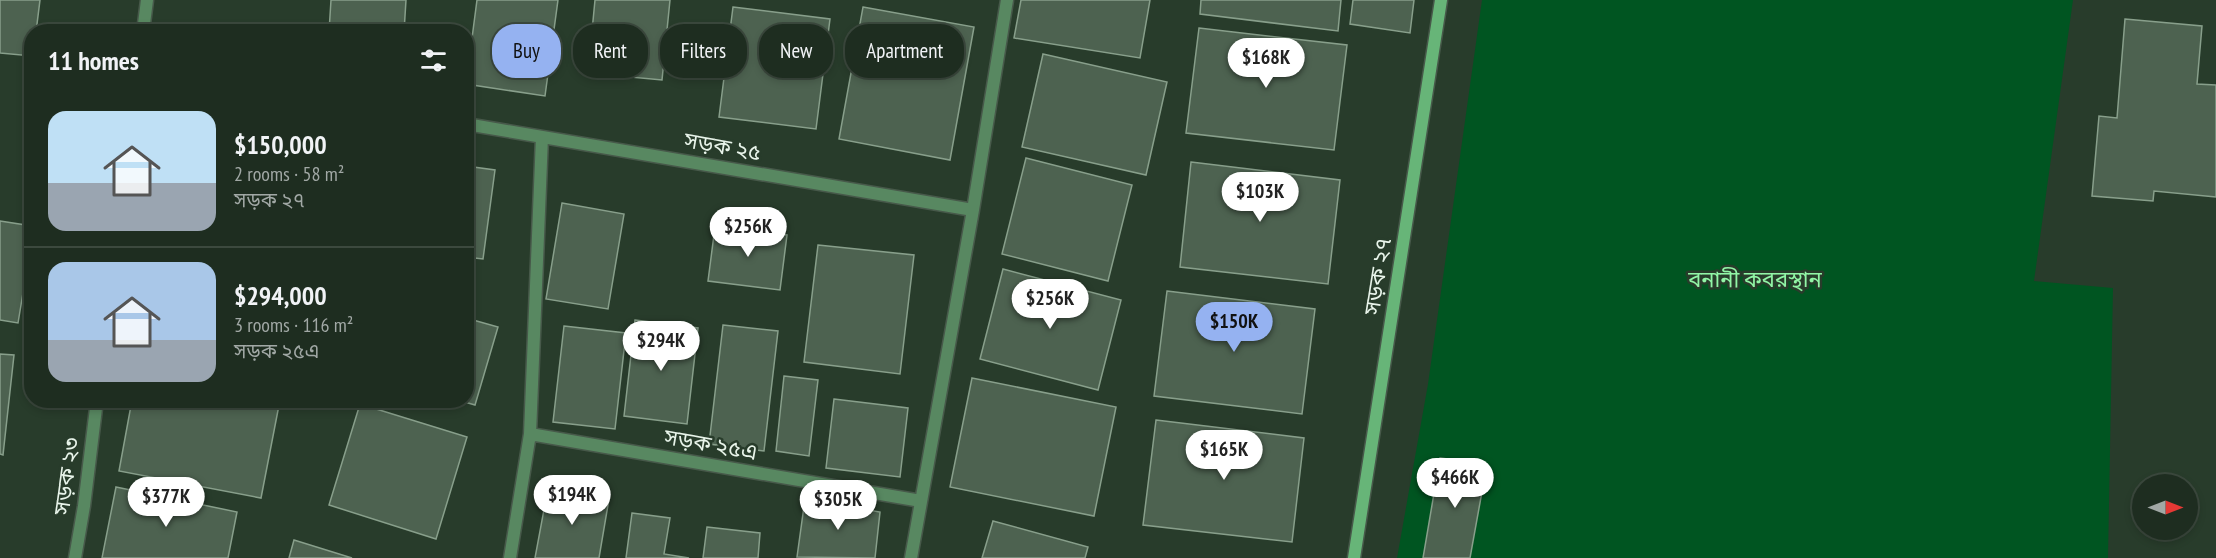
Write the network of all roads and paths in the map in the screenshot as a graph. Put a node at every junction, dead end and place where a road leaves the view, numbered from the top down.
1 (147, 0) edge
2 (1007, 0) edge
3 (1441, 0) edge
4 (144, 24) edge
5 (474, 125) edge
6 (542, 137) junction
7 (973, 210) junction
8 (96, 408) edge
9 (530, 434) junction
10 (921, 501) junction
11 (75, 558) edge
12 (510, 558) edge
13 (911, 558) edge
14 (1354, 558) edge

1 - 4 street
2 - 7 street
3 - 14 street, সড়ক ২৭
5 - 6 street, সড়ক ২৫
6 - 7 street, সড়ক ২৫
6 - 9 street
7 - 10 street
8 - 11 street, সড়ক ২৩
9 - 10 street, সড়ক ২৫এ
9 - 12 street
10 - 13 street

